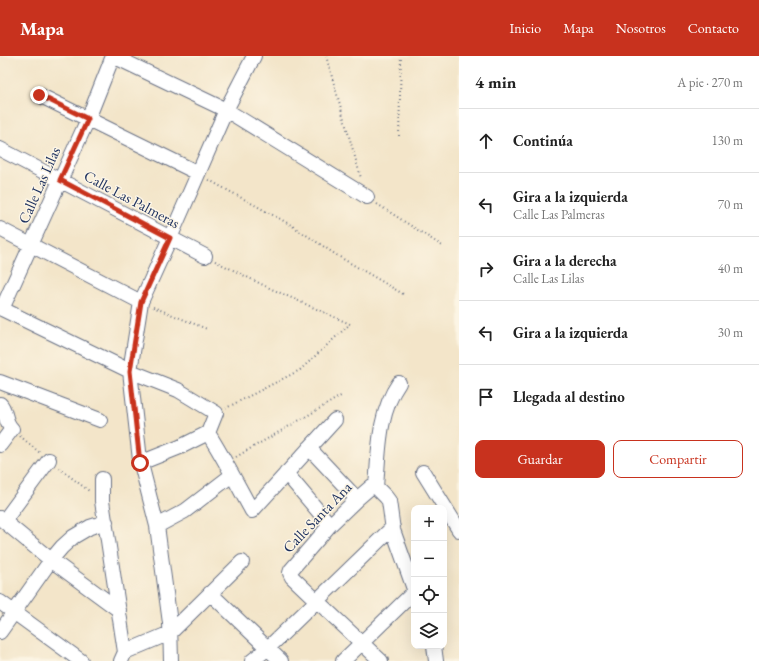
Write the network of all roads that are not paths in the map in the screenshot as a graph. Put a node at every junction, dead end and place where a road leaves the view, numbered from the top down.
1 (113, 56) edge
2 (254, 56) edge
3 (39, 95) dead end
4 (226, 110) junction
5 (88, 119) junction
6 (0, 149) edge
7 (198, 173) junction
8 (60, 180) junction
9 (367, 197) road end
10 (0, 229) edge
11 (170, 238) junction
12 (31, 245) junction
13 (211, 259) road end
14 (147, 305) junction
15 (1, 309) edge
16 (130, 371) junction
17 (0, 382) edge
18 (399, 383) dead end
19 (0, 404) edge
20 (100, 420) dead end
21 (335, 420) dead end
22 (208, 433) junction
23 (0, 445) edge
24 (309, 448) junction
25 (49, 460) dead end
26 (140, 463) junction
27 (229, 468) junction
28 (423, 472) dead end
29 (286, 473) junction
30 (102, 479) dead end
31 (376, 487) junction
32 (357, 499) junction
33 (2, 520) edge
34 (106, 522) junction
35 (330, 525) junction
36 (157, 526) junction
37 (393, 527) junction
38 (459, 530) edge
39 (51, 560) junction
40 (242, 562) dead end
41 (411, 582) edge
42 (210, 593) junction
43 (411, 594) edge
44 (316, 600) junction
45 (0, 602) edge
46 (119, 610) junction
47 (14, 613) junction
48 (0, 632) edge
49 (170, 633) junction
50 (361, 643) junction
51 (268, 648) junction
52 (434, 649) edge
53 (123, 656) edge
54 (81, 661) edge
55 (171, 661) edge
56 (252, 661) edge
57 (281, 661) edge
58 (342, 661) edge
59 (381, 661) edge
60 (436, 661) edge

1 - 4 street
1 - 5 street, Calle Las Lilas
2 - 4 street
3 - 5 street
4 - 7 street
4 - 9 street
5 - 7 street
5 - 8 street, Calle Las Lilas
6 - 8 street, Calle Las Palmeras
7 - 11 street
8 - 11 street, Calle Las Palmeras
8 - 12 street, Calle Las Lilas
10 - 12 street
11 - 13 street, Calle Las Palmeras
11 - 14 street
12 - 14 street
12 - 15 street, Calle Las Lilas
14 - 16 street
15 - 16 street
16 - 22 street
16 - 26 street
17 - 20 street
18 - 31 street
19 - 23 street
21 - 24 street
22 - 26 street
22 - 27 street
24 - 29 street
24 - 32 street
25 - 33 street
26 - 36 street
27 - 29 street
27 - 36 street
28 - 38 street
29 - 35 street
30 - 34 street
31 - 32 street, Calle Santa Ana
31 - 37 street, Calle Santa Ana
32 - 35 street, Calle Santa Ana
33 - 39 street
34 - 39 street
34 - 46 street
35 - 44 street, Calle Santa Ana
36 - 49 street
37 - 41 street, Calle Santa Ana
37 - 44 street
39 - 46 street
39 - 47 street
40 - 42 street
42 - 49 street
42 - 51 street
43 - 50 street
44 - 50 street
44 - 51 street
45 - 47 street
46 - 53 street
47 - 48 street
47 - 54 street
49 - 53 street
49 - 55 street
50 - 58 street
50 - 59 street
51 - 56 street
51 - 57 street
52 - 60 street

